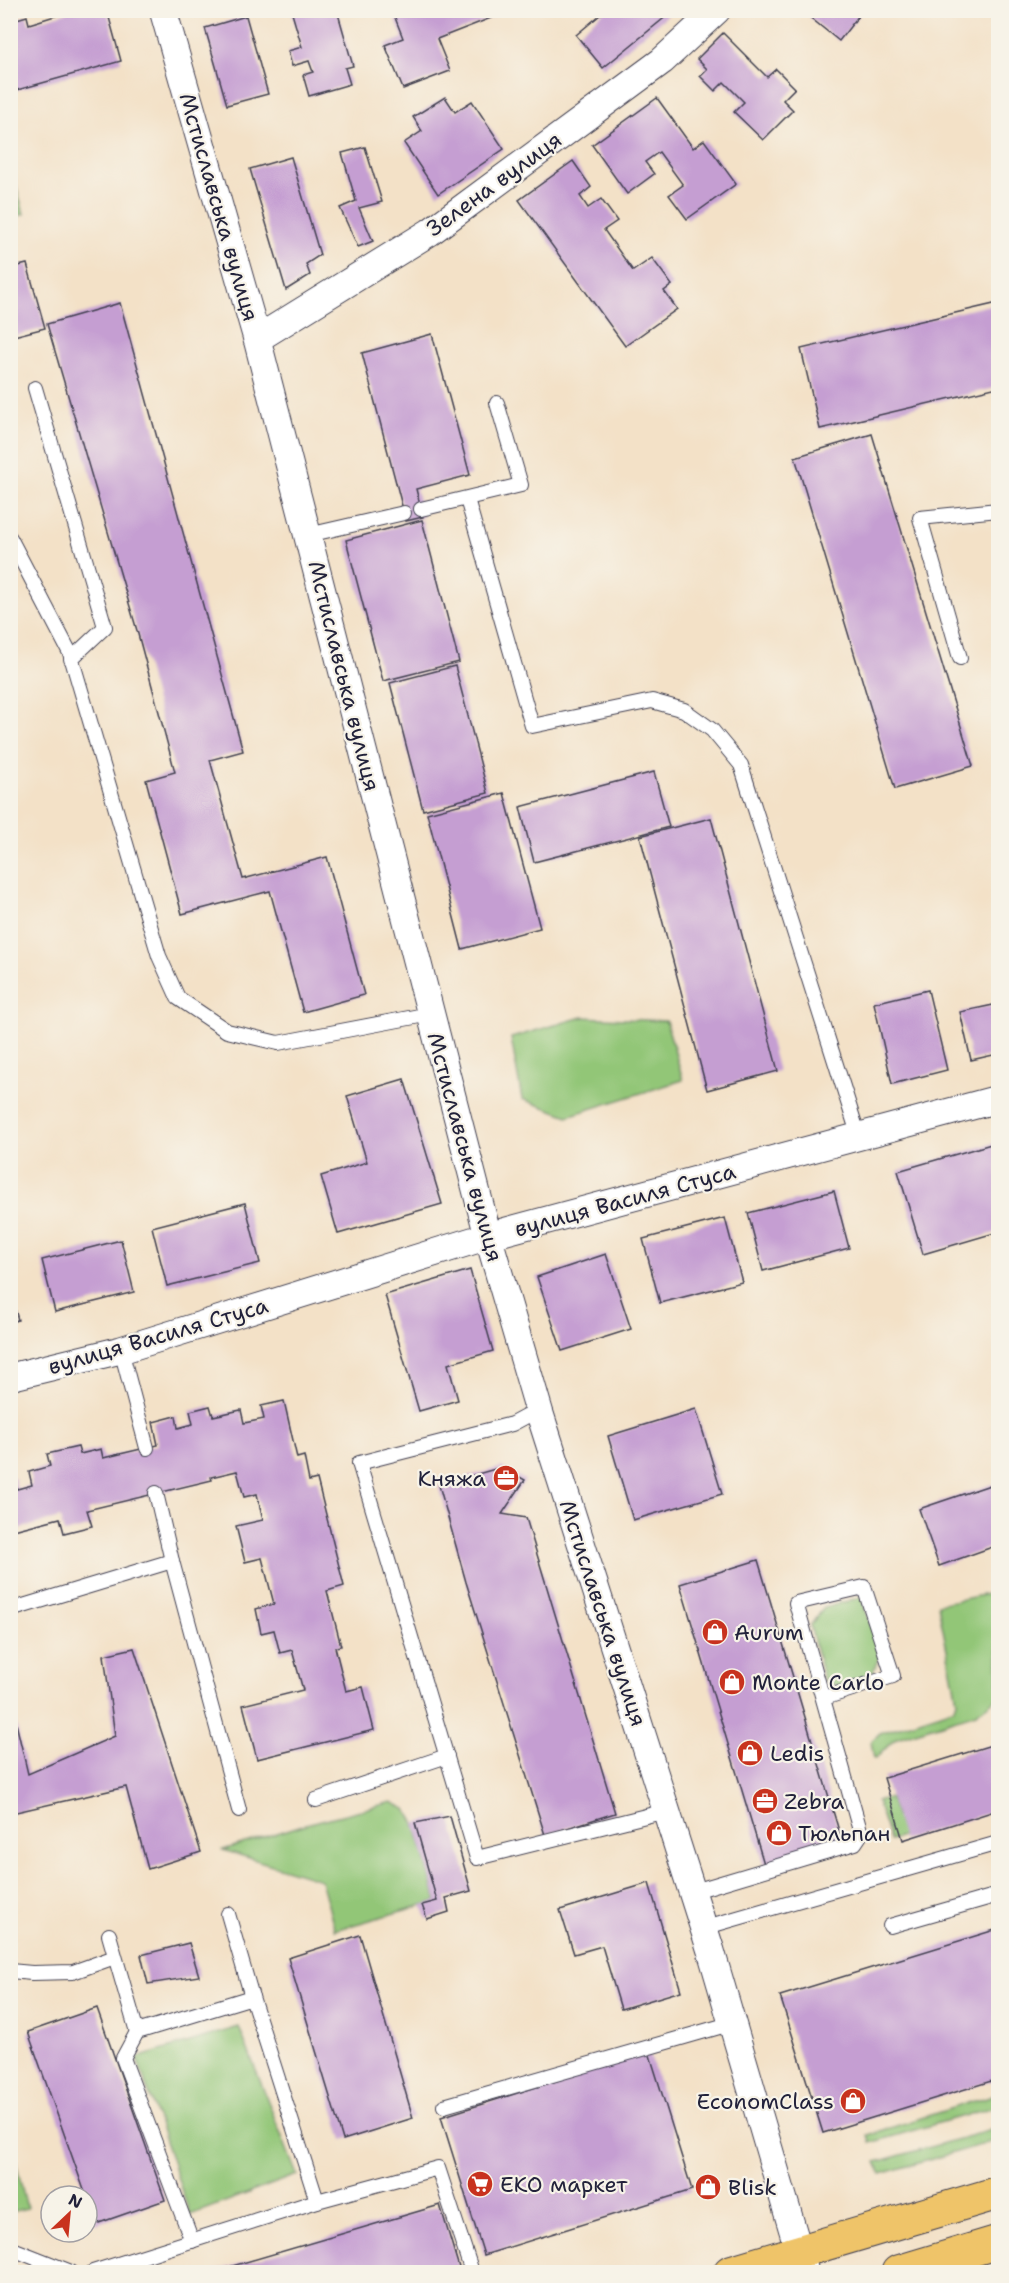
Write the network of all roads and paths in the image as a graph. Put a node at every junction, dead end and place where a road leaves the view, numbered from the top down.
1 (163, 10) edge
2 (717, 10) edge
3 (257, 339) junction
4 (35, 388) dead end
5 (497, 403) dead end
6 (466, 499) junction
7 (421, 509) dead end
8 (999, 510) edge
9 (404, 513) dead end
10 (308, 535) junction
11 (10, 538) edge
12 (71, 658) junction
13 (960, 658) dead end
14 (430, 1014) junction
15 (999, 1099) edge
16 (859, 1137) junction
17 (488, 1236) junction
18 (121, 1350) junction
19 (10, 1377) edge
20 (540, 1414) junction
21 (147, 1448) dead end
22 (156, 1492) dead end
23 (172, 1561) junction
24 (10, 1610) edge
25 (824, 1698) junction
26 (447, 1756) junction
27 (316, 1800) dead end
28 (239, 1810) dead end
29 (666, 1811) junction
30 (999, 1843) edge
31 (692, 1892) junction
32 (999, 1895) edge
33 (228, 1914) dead end
34 (890, 1926) dead end
35 (703, 1928) junction
36 (109, 1935) dead end
37 (115, 1957) junction
38 (10, 1971) edge
39 (252, 1997) junction
40 (733, 2023) junction
41 (136, 2032) junction
42 (444, 2106) dead end
43 (999, 2193) edge
44 (317, 2201) junction
45 (192, 2241) junction
46 (999, 2242) edge
47 (10, 2248) edge
48 (803, 2263) edge
49 (71, 2272) edge
50 (93, 2272) edge
51 (472, 2272) edge
52 (730, 2272) edge
53 (898, 2272) edge

1 - 3 street, Мстиславська вулиця
2 - 3 street, Зелена вулиця
3 - 10 street, Мстиславська вулиця
4 - 12 lane
5 - 6 lane
6 - 7 lane
6 - 16 lane
8 - 13 lane
9 - 10 lane
10 - 14 street, Мстиславська вулиця
11 - 12 lane
12 - 14 lane
14 - 17 street, Мстиславська вулиця
15 - 16 street, вулиця Василя Стуса
16 - 17 street, вулиця Василя Стуса
17 - 18 street, вулиця Василя Стуса
17 - 20 street, Мстиславська вулиця
18 - 19 street, вулиця Василя Стуса
18 - 21 lane
20 - 26 lane
20 - 29 street, Мстиславська вулиця
22 - 23 lane
23 - 24 lane
23 - 28 lane
25 - 25 lane
25 - 31 lane
26 - 27 lane
26 - 29 lane
29 - 31 street, Мстиславська вулиця
30 - 35 lane
31 - 35 street, Мстиславська вулиця
32 - 34 lane
33 - 39 lane
35 - 40 street, Мстиславська вулиця
36 - 37 lane
37 - 38 lane
37 - 41 lane
39 - 41 lane
39 - 44 lane
40 - 42 lane
40 - 48 street, Мстиславська вулиця
41 - 45 lane
43 - 48 main road
44 - 45 lane
44 - 51 lane
45 - 50 lane
46 - 53 main road
47 - 49 lane
48 - 52 main road

